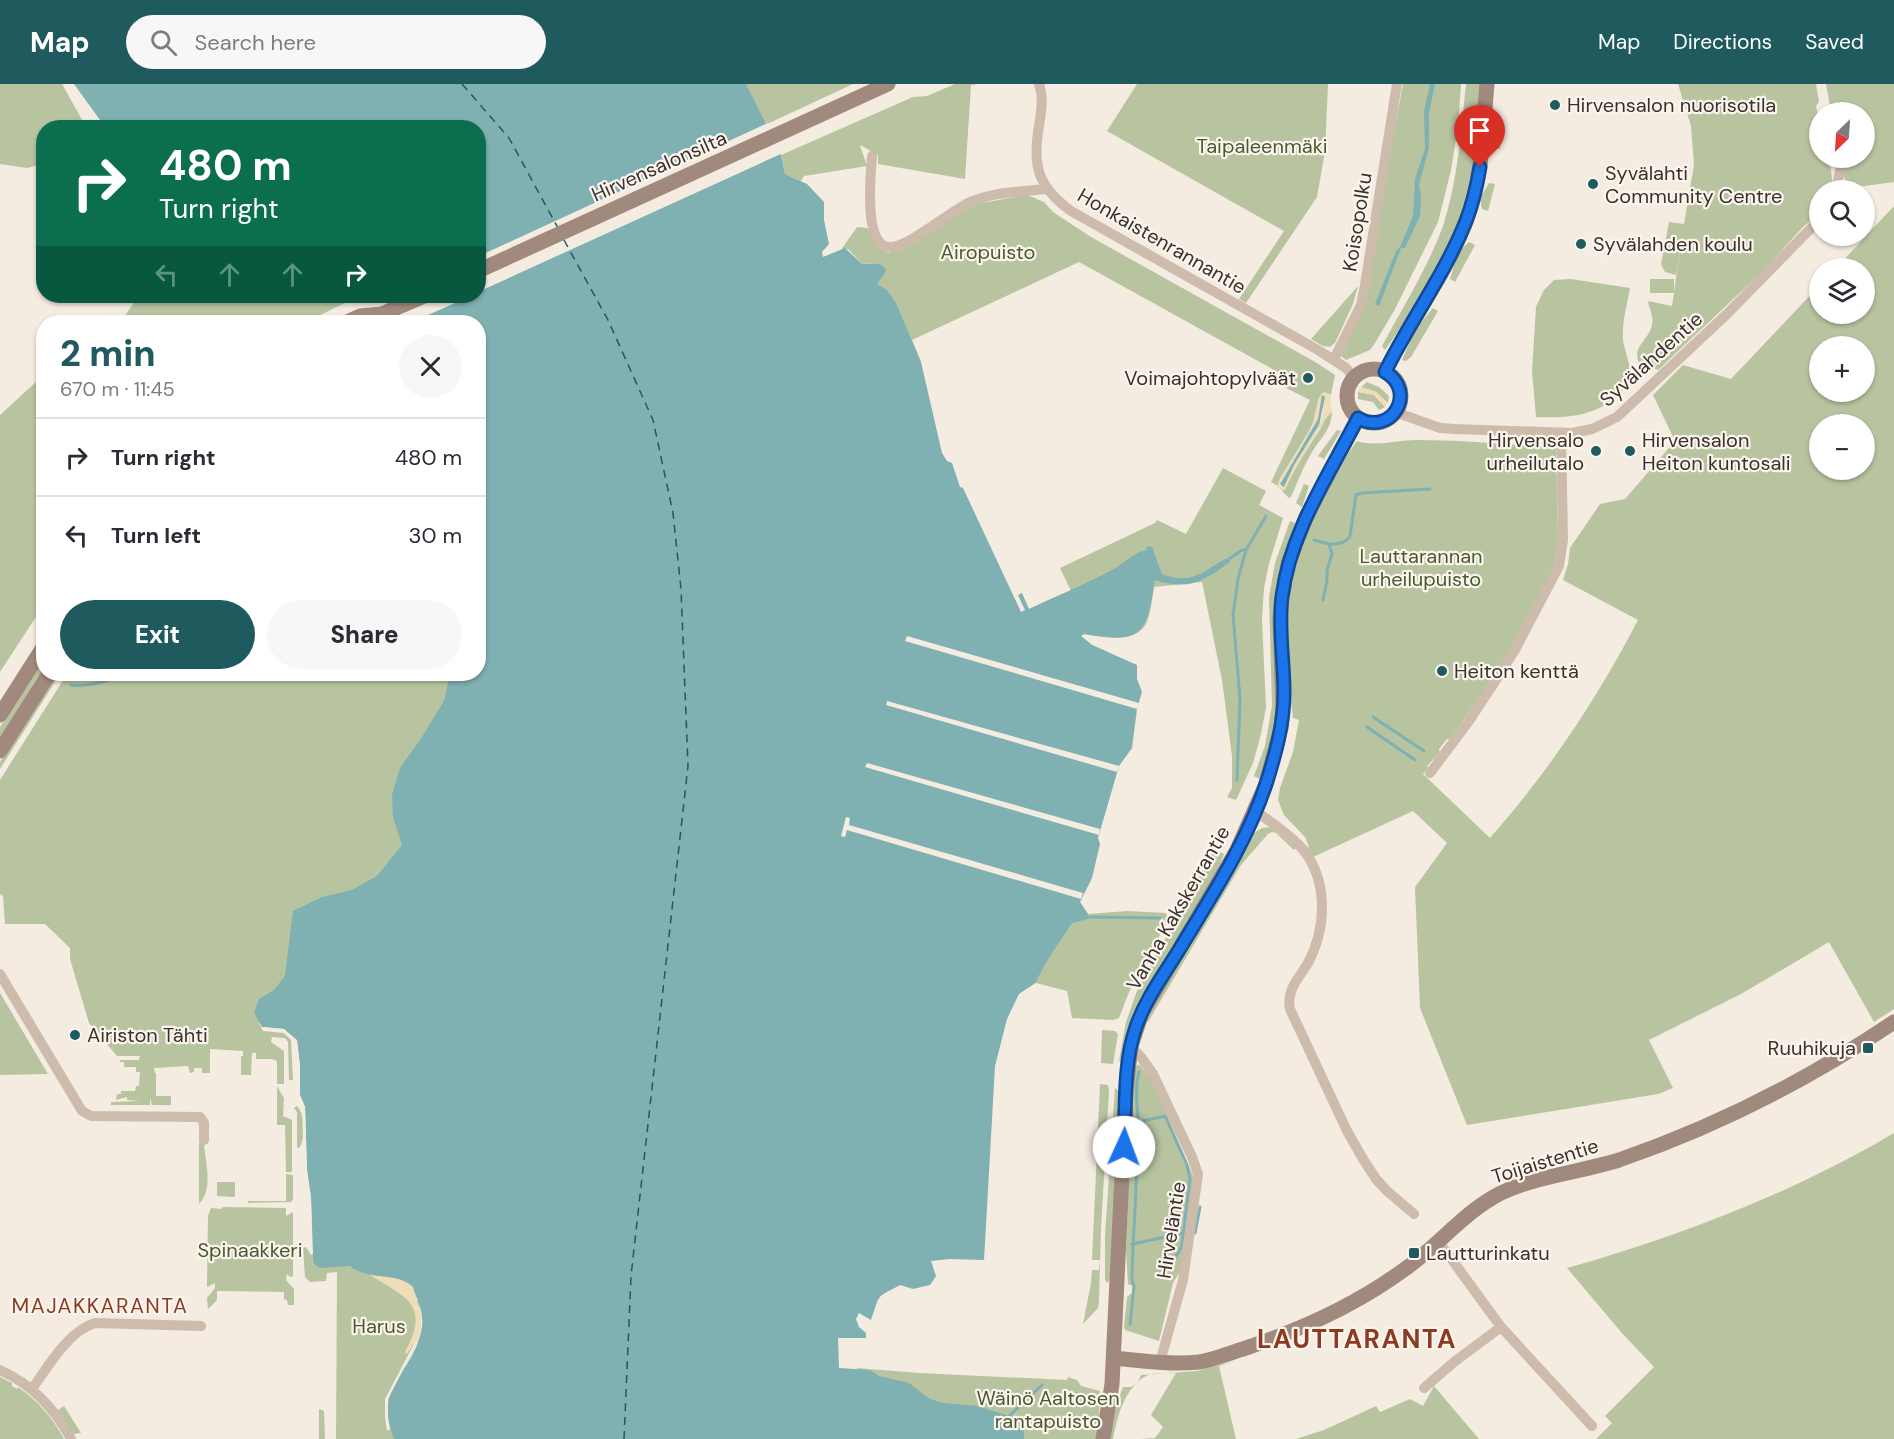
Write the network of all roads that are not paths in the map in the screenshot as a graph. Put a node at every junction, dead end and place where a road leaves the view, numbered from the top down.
1 (888, 84) edge
2 (1039, 84) edge
3 (1397, 84) edge
4 (1487, 84) edge
5 (872, 156) dead end
6 (1045, 189) junction
7 (1809, 230) edge
8 (486, 267) edge
9 (408, 303) edge
10 (383, 315) edge
11 (1334, 359) junction
12 (1385, 372) junction
13 (1354, 378) junction
14 (1395, 412) junction
15 (1358, 418) junction
16 (1561, 433) junction
17 (36, 659) edge
18 (45, 681) edge
19 (0, 716) edge
20 (0, 751) edge
21 (1430, 773) dead end
22 (1256, 811) junction
23 (0, 974) edge
24 (1894, 1022) edge
25 (1131, 1046) junction
26 (204, 1140) dead end
27 (1414, 1214) dead end
28 (1440, 1242) junction
29 (201, 1326) dead end
30 (1501, 1327) junction
31 (1114, 1358) junction
32 (1160, 1362) junction
33 (0, 1370) edge
34 (1425, 1388) dead end
35 (32, 1389) junction
36 (1592, 1426) dead end
37 (71, 1439) edge
38 (1103, 1439) edge

1 - 8 street, Hirvensalonsilta
2 - 6 street
3 - 11 street, Koisopolku
4 - 12 street
5 - 6 street
6 - 11 street, Honkaistenrannantie
7 - 16 street, Syvälahdentie
9 - 10 street
11 - 13 street, Honkaistenrannantie
12 - 13 street
12 - 14 street
13 - 15 street
14 - 15 street
14 - 16 street, Syvälahdentie
15 - 22 street, Vanha Kakskerrantie
16 - 21 street
17 - 19 street
18 - 20 street
22 - 25 street, Vanha Kakskerrantie
22 - 27 street
23 - 26 street
24 - 28 street, Toijaistentie
25 - 31 street, Vanha Kakskerrantie
25 - 32 street, Hirveläntie
28 - 30 street
28 - 32 street, Toijaistentie
29 - 35 street
30 - 34 street
30 - 36 street
31 - 32 street, Toijaistentie
31 - 38 street, Vanha Kakskerrantie
33 - 35 street
35 - 37 street

